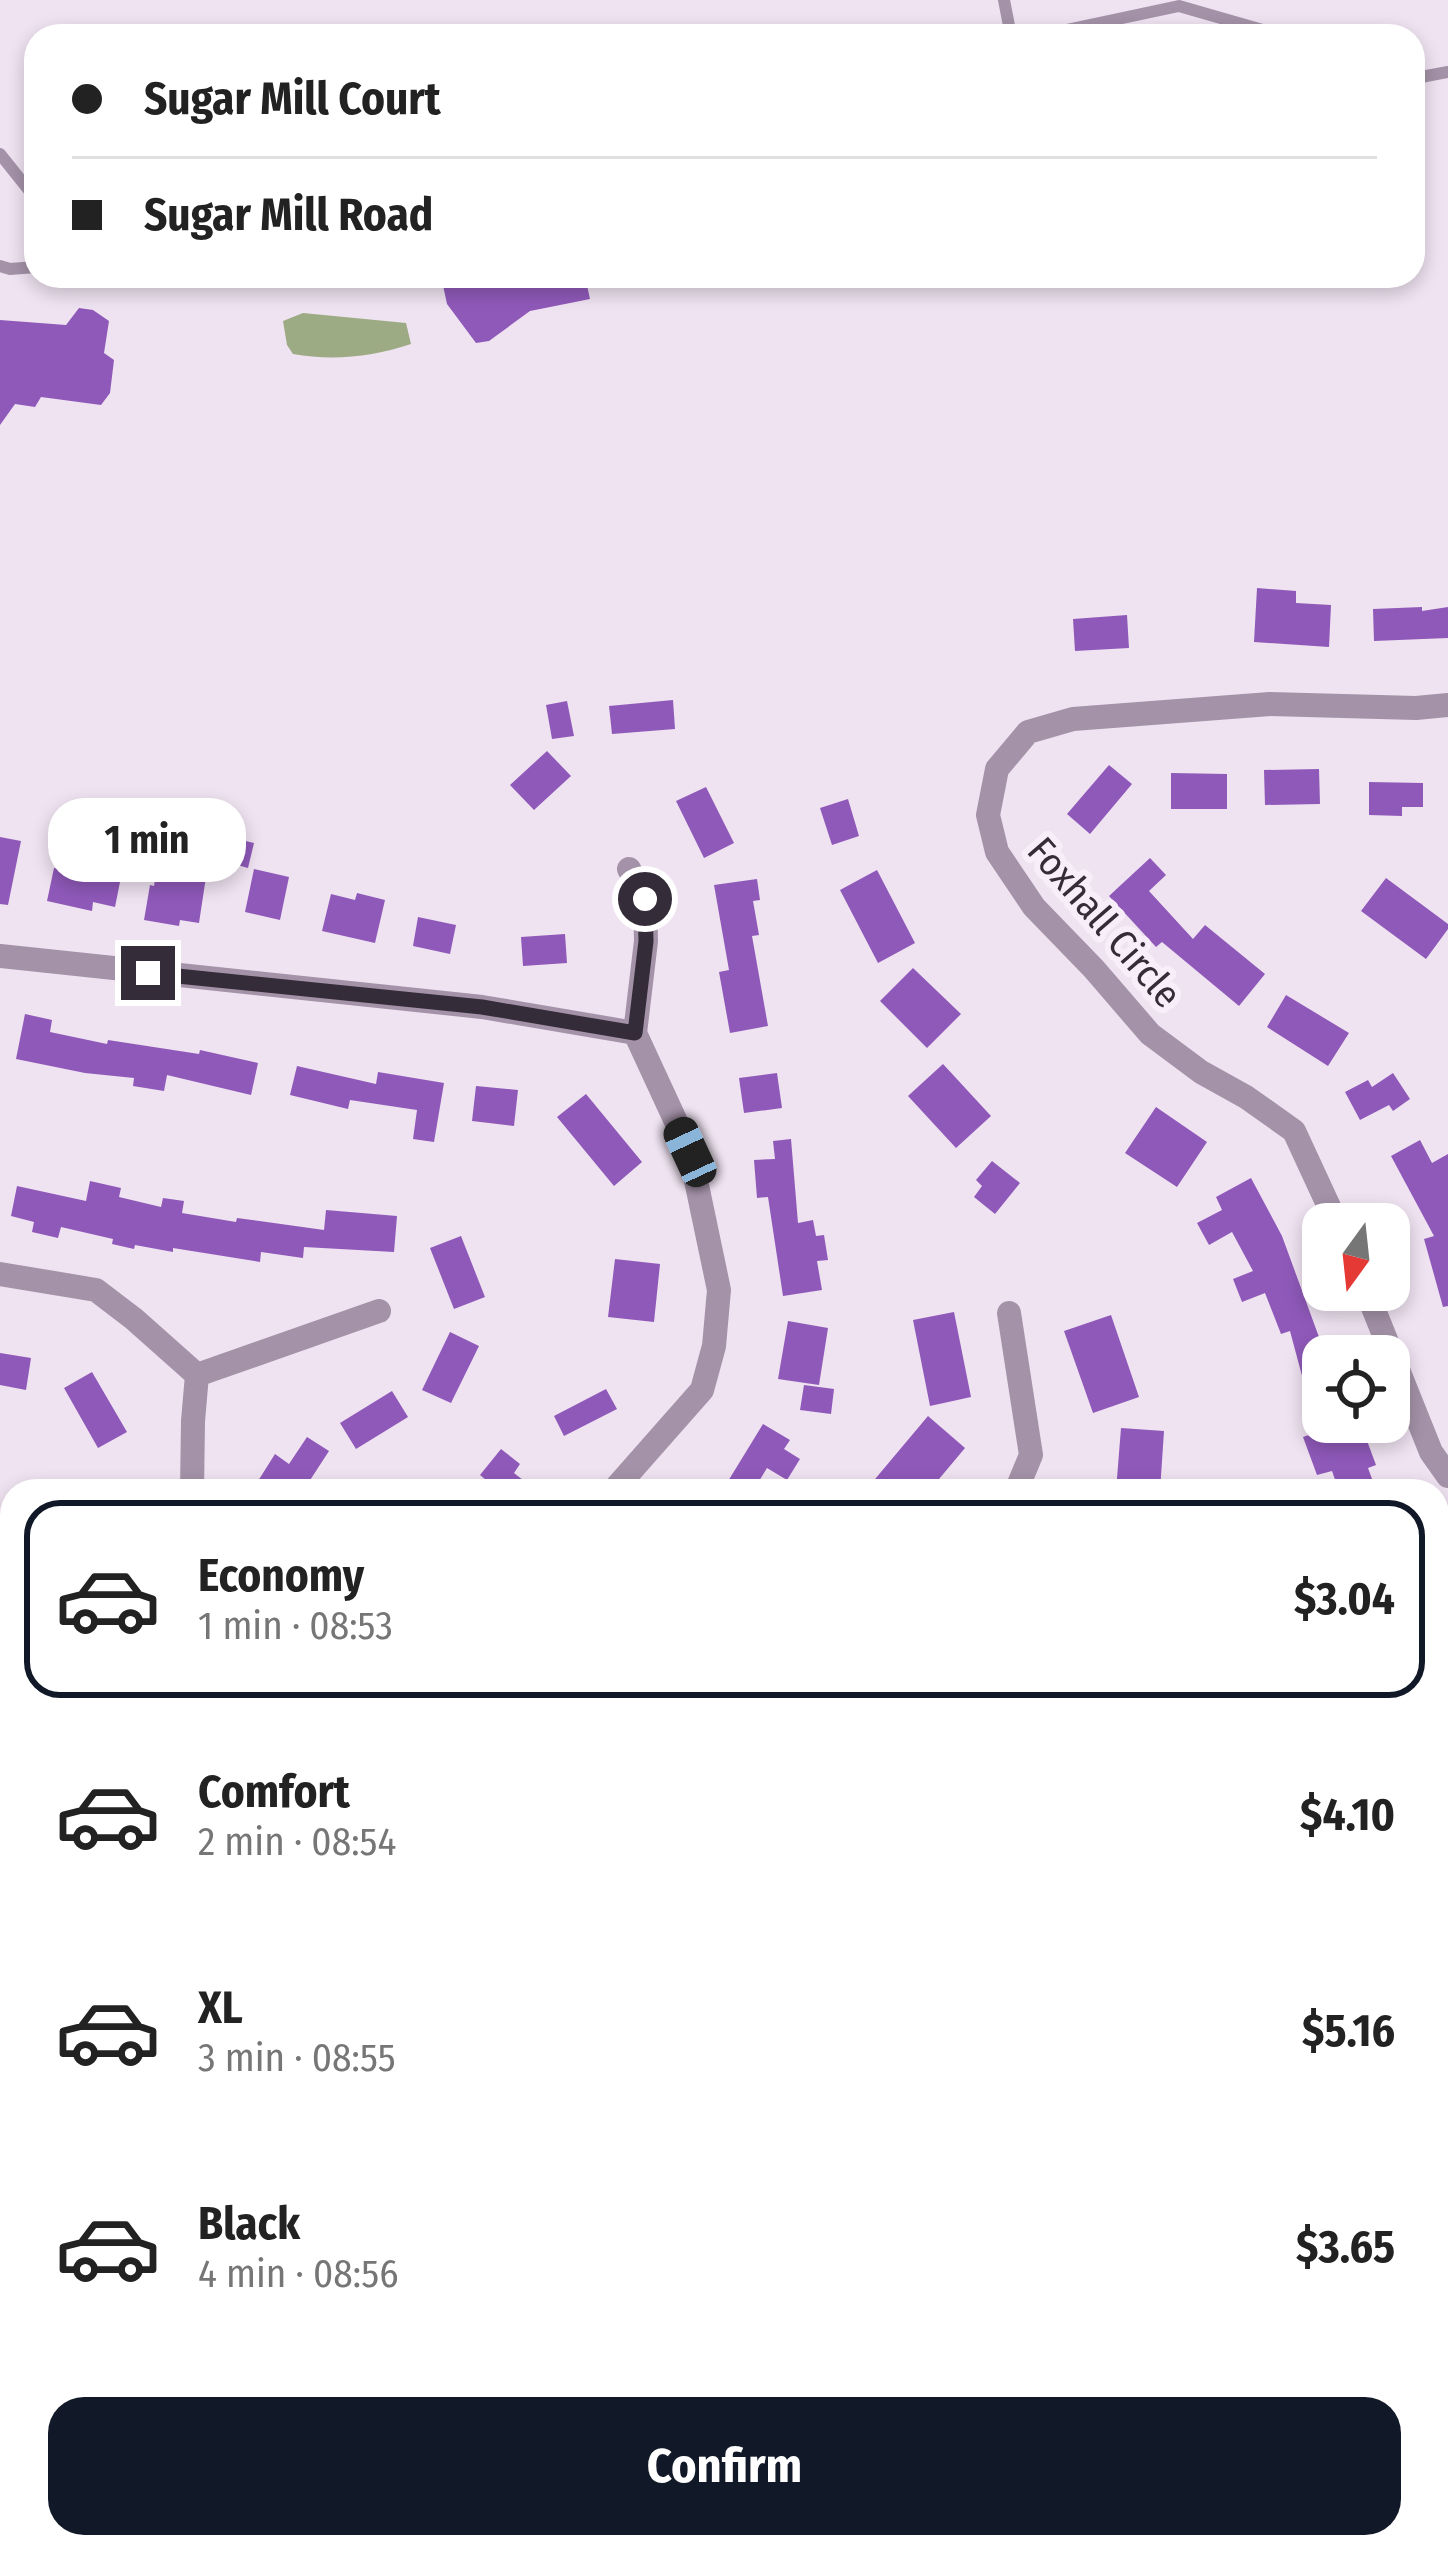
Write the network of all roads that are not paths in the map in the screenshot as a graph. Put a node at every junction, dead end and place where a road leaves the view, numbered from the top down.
1 (1179, 3) edge
2 (1089, 24) edge
3 (1245, 24) edge
4 (0, 154) edge
5 (24, 184) edge
6 (1448, 705) edge
7 (629, 869) dead end
8 (0, 956) edge
9 (635, 1033) junction
10 (1327, 1203) edge
11 (0, 1274) edge
12 (1374, 1311) edge
13 (380, 1312) dead end
14 (1009, 1313) dead end
15 (197, 1375) junction
16 (1448, 1476) edge
17 (192, 1479) edge
18 (624, 1479) edge
19 (1021, 1479) edge

1 - 2 lane
1 - 3 lane
4 - 5 lane
6 - 10 street, Foxhall Circle
7 - 9 street
8 - 9 street
9 - 18 street
11 - 15 street
12 - 16 street
13 - 15 street
14 - 19 street
15 - 17 street

